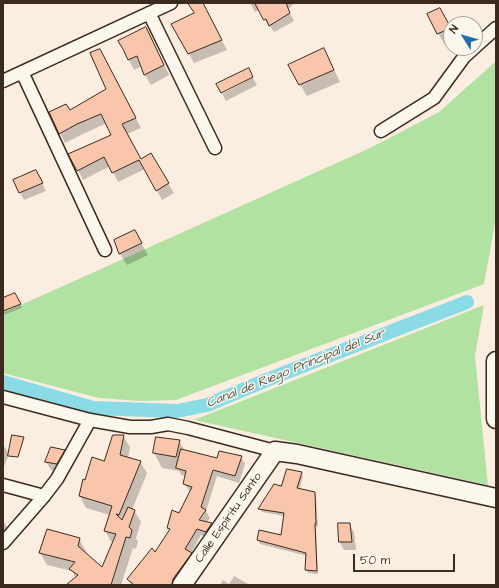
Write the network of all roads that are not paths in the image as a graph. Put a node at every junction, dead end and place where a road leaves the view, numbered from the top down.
1 (171, 3) edge
2 (149, 13) junction
3 (496, 28) edge
4 (483, 40) edge
5 (465, 56) edge
6 (22, 72) junction
7 (3, 81) edge
8 (381, 130) dead end
9 (215, 148) dead end
10 (105, 250) dead end
11 (496, 361) edge
12 (3, 397) edge
13 (496, 419) edge
14 (90, 420) junction
15 (275, 451) junction
16 (3, 485) edge
17 (44, 496) junction
18 (496, 498) edge
19 (3, 544) edge
20 (182, 585) edge

1 - 2 street
2 - 6 street
2 - 9 street
3 - 4 street
5 - 8 street
6 - 7 street
6 - 10 street
11 - 13 main road
12 - 14 street
14 - 15 street
14 - 17 street
15 - 18 main road
15 - 20 main road, Calle Espíritu Santo
16 - 17 street
17 - 19 street

